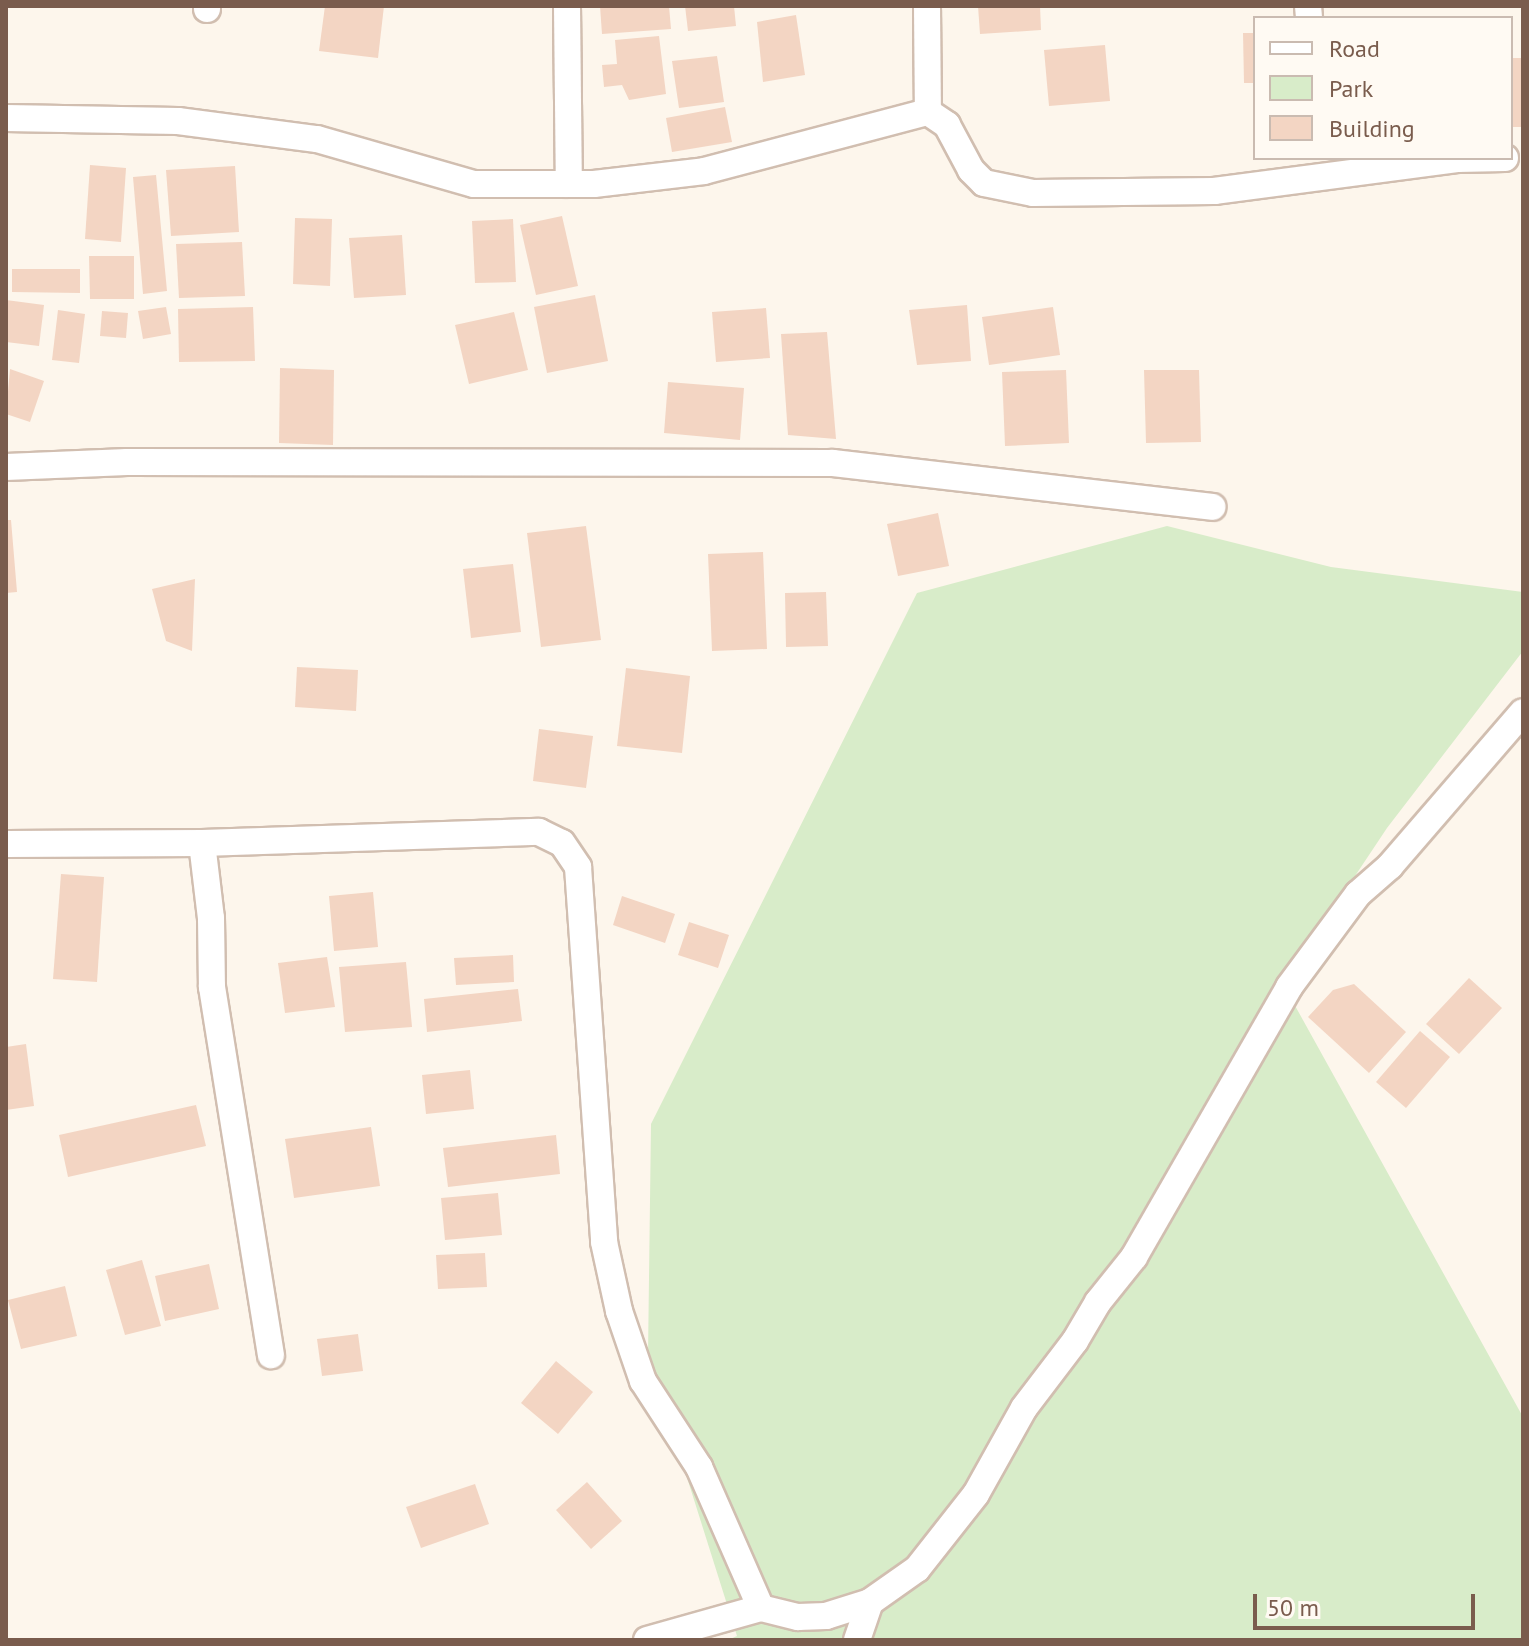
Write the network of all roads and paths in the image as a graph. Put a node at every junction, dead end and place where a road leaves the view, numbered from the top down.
1 (567, 6) edge
2 (927, 6) edge
3 (928, 112) junction
4 (6, 118) edge
5 (1449, 160) edge
6 (569, 184) junction
7 (6, 467) edge
8 (1212, 507) dead end
9 (1523, 712) edge
10 (202, 843) junction
11 (6, 844) edge
12 (271, 1355) dead end
13 (870, 1602) junction
14 (761, 1608) junction
15 (647, 1640) edge
16 (857, 1640) edge

1 - 6 street
2 - 3 street
3 - 5 street
3 - 6 street
4 - 6 street
7 - 8 street
9 - 13 street
10 - 11 street
10 - 12 street
10 - 14 street
13 - 14 street
13 - 16 street
14 - 15 street

